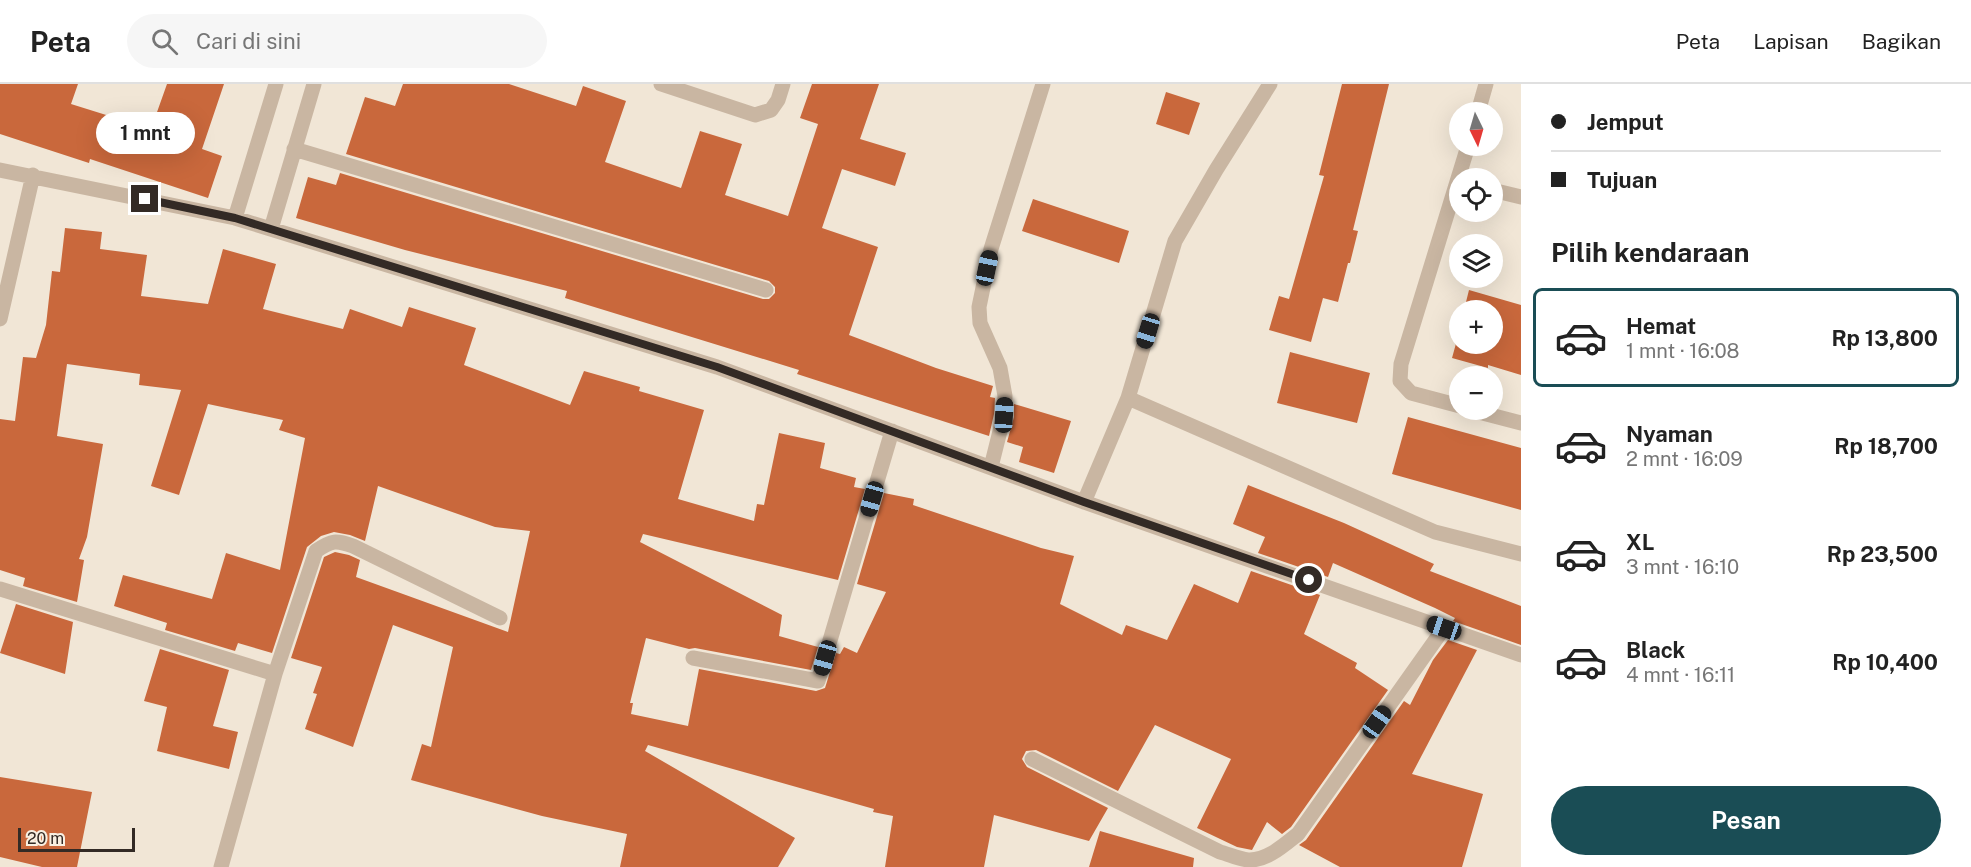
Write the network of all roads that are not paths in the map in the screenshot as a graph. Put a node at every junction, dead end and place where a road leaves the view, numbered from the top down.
1 (276, 84) edge
2 (314, 84) edge
3 (661, 84) edge
4 (783, 84) edge
5 (1043, 84) edge
6 (1270, 84) edge
7 (1486, 84) edge
8 (1481, 102) edge
9 (294, 149) junction
10 (0, 170) edge
11 (33, 175) junction
12 (1503, 193) edge
13 (1521, 197) edge
14 (1449, 213) edge
15 (235, 218) junction
16 (271, 229) junction
17 (766, 290) dead end
18 (0, 319) edge
19 (1128, 398) junction
20 (1449, 403) edge
21 (1503, 418) edge
22 (1521, 423) edge
23 (892, 431) junction
24 (991, 467) junction
25 (1084, 502) junction
26 (1521, 554) edge
27 (0, 589) edge
28 (500, 618) dead end
29 (1444, 628) junction
30 (1521, 655) edge
31 (693, 658) dead end
32 (275, 674) junction
33 (1032, 759) dead end
34 (221, 867) edge

1 - 15 street
2 - 9 street
3 - 4 street
5 - 24 street
6 - 19 street
7 - 8 street
9 - 16 street
9 - 17 street
10 - 11 street
11 - 15 street
11 - 18 street
12 - 13 street
14 - 20 street
15 - 16 street
16 - 23 street
19 - 25 street
19 - 26 street
21 - 22 street
23 - 24 street
23 - 31 street
24 - 25 street
25 - 29 street
27 - 32 street
28 - 32 street
29 - 30 street
29 - 33 street
32 - 34 street

